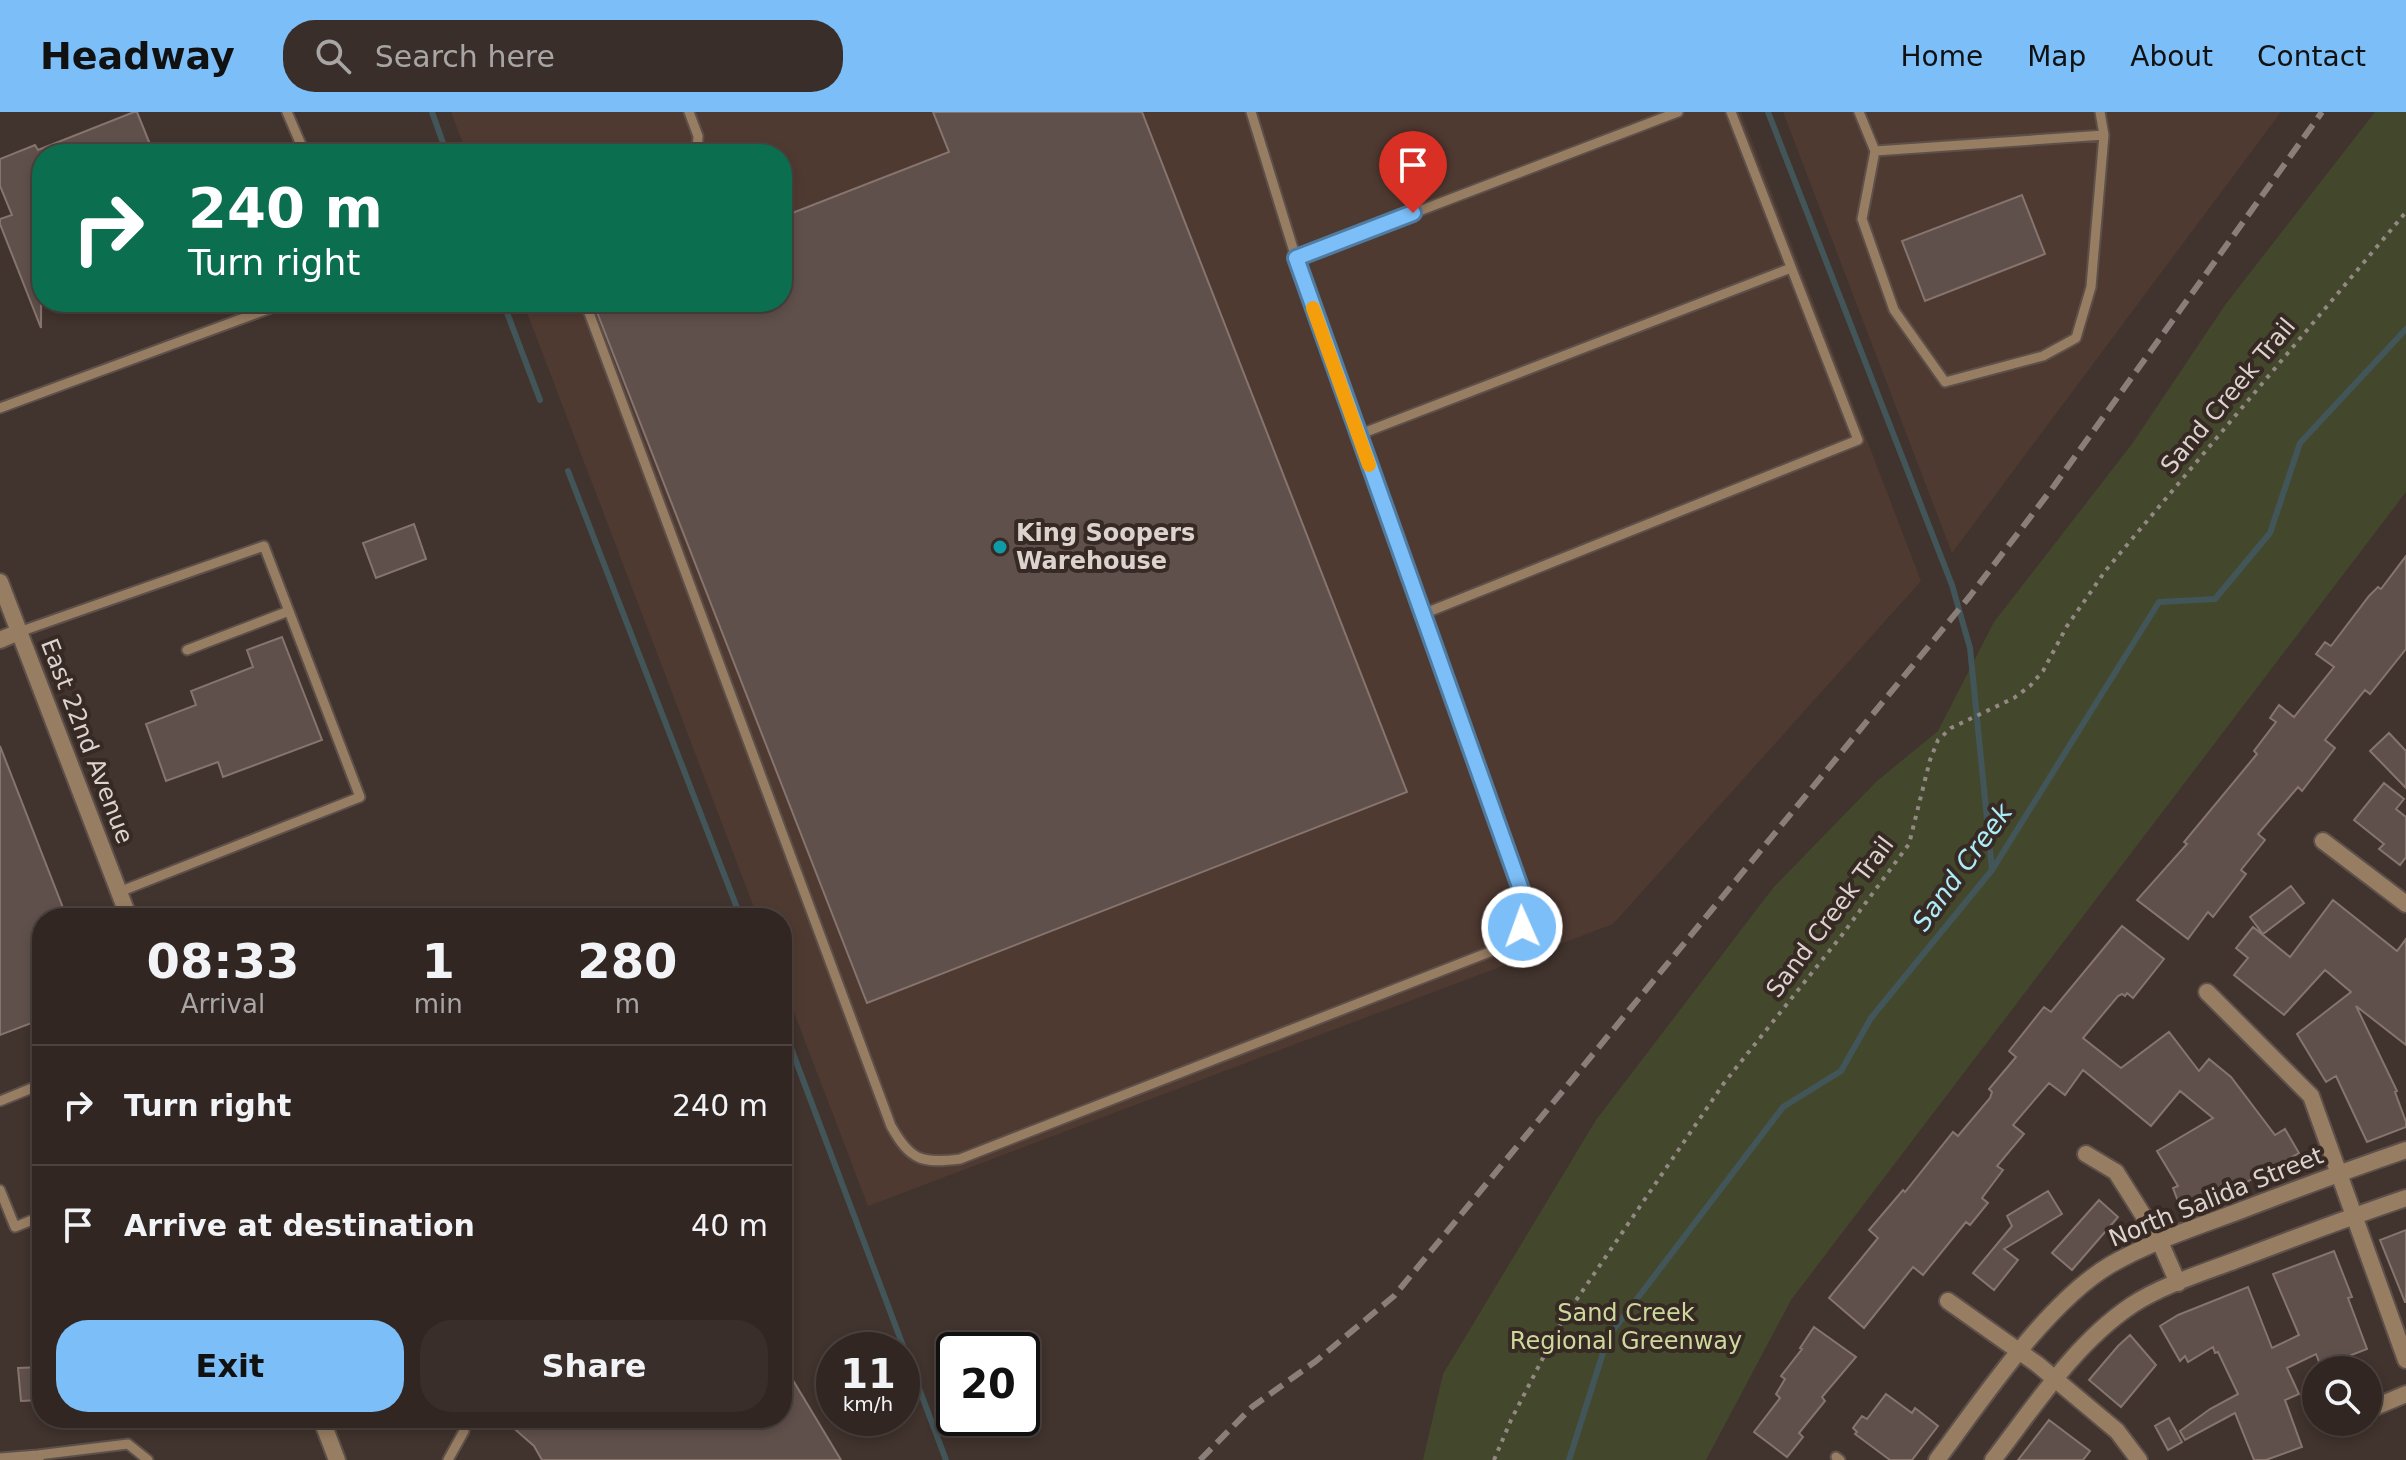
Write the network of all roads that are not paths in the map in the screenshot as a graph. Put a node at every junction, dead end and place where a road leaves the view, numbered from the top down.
1 (287, 112) edge
2 (689, 112) edge
3 (1251, 112) edge
4 (1678, 112) edge
5 (1731, 112) edge
6 (1859, 112) edge
7 (2100, 112) edge
8 (2104, 135) junction
9 (301, 144) edge
10 (698, 144) edge
11 (1875, 151) junction
12 (1296, 258) junction
13 (1791, 268) junction
14 (260, 312) edge
15 (589, 312) edge
16 (0, 408) edge
17 (1358, 435) junction
18 (0, 582) edge
19 (289, 611) junction
20 (1423, 614) junction
21 (19, 632) junction
22 (0, 640) edge
23 (187, 650) dead end
24 (2323, 841) dead end
25 (119, 892) junction
26 (2406, 904) edge
27 (125, 908) edge
28 (2207, 992) dead end
29 (32, 1088) edge
30 (0, 1101) edge
31 (2406, 1150) edge
32 (2086, 1154) dead end
33 (2339, 1173) junction
34 (0, 1190) edge
35 (2406, 1198) edge
36 (2354, 1216) junction
37 (32, 1220) edge
38 (2160, 1242) junction
39 (2178, 1283) junction
40 (1948, 1301) dead end
41 (2019, 1352) junction
42 (2406, 1360) edge
43 (2054, 1381) junction
44 (2406, 1394) edge
45 (2382, 1404) edge
46 (325, 1428) edge
47 (464, 1431) dead end
48 (39, 1457) edge
49 (0, 1458) edge
50 (148, 1460) edge
51 (337, 1460) edge
52 (448, 1460) edge
53 (1937, 1460) edge
54 (1993, 1460) edge
55 (2139, 1460) edge

1 - 9 lane
2 - 10 lane
3 - 12 lane
4 - 12 lane
5 - 13 lane
6 - 11 lane
7 - 8 lane
8 - 11 lane
8 - 11 lane
12 - 17 lane
13 - 17 lane
13 - 20 lane
14 - 16 lane
15 - 20 lane
17 - 20 lane
18 - 21 street, East 22nd Avenue
19 - 21 lane
19 - 23 lane
19 - 25 lane
21 - 22 street
21 - 25 street, East 22nd Avenue
24 - 26 street
25 - 27 street, East 22nd Avenue
28 - 33 street
29 - 30 lane
31 - 33 street, North Salida Street
32 - 38 street
33 - 36 street
33 - 38 street, North Salida Street
34 - 37 lane
35 - 36 street
36 - 39 street
36 - 42 street
38 - 39 street
38 - 41 street, North Salida Street
39 - 43 street
40 - 41 street
41 - 43 street
41 - 53 street, North Salida Street
43 - 54 street
43 - 55 street
44 - 45 street
46 - 51 street
47 - 52 lane
48 - 49 lane
48 - 50 lane

